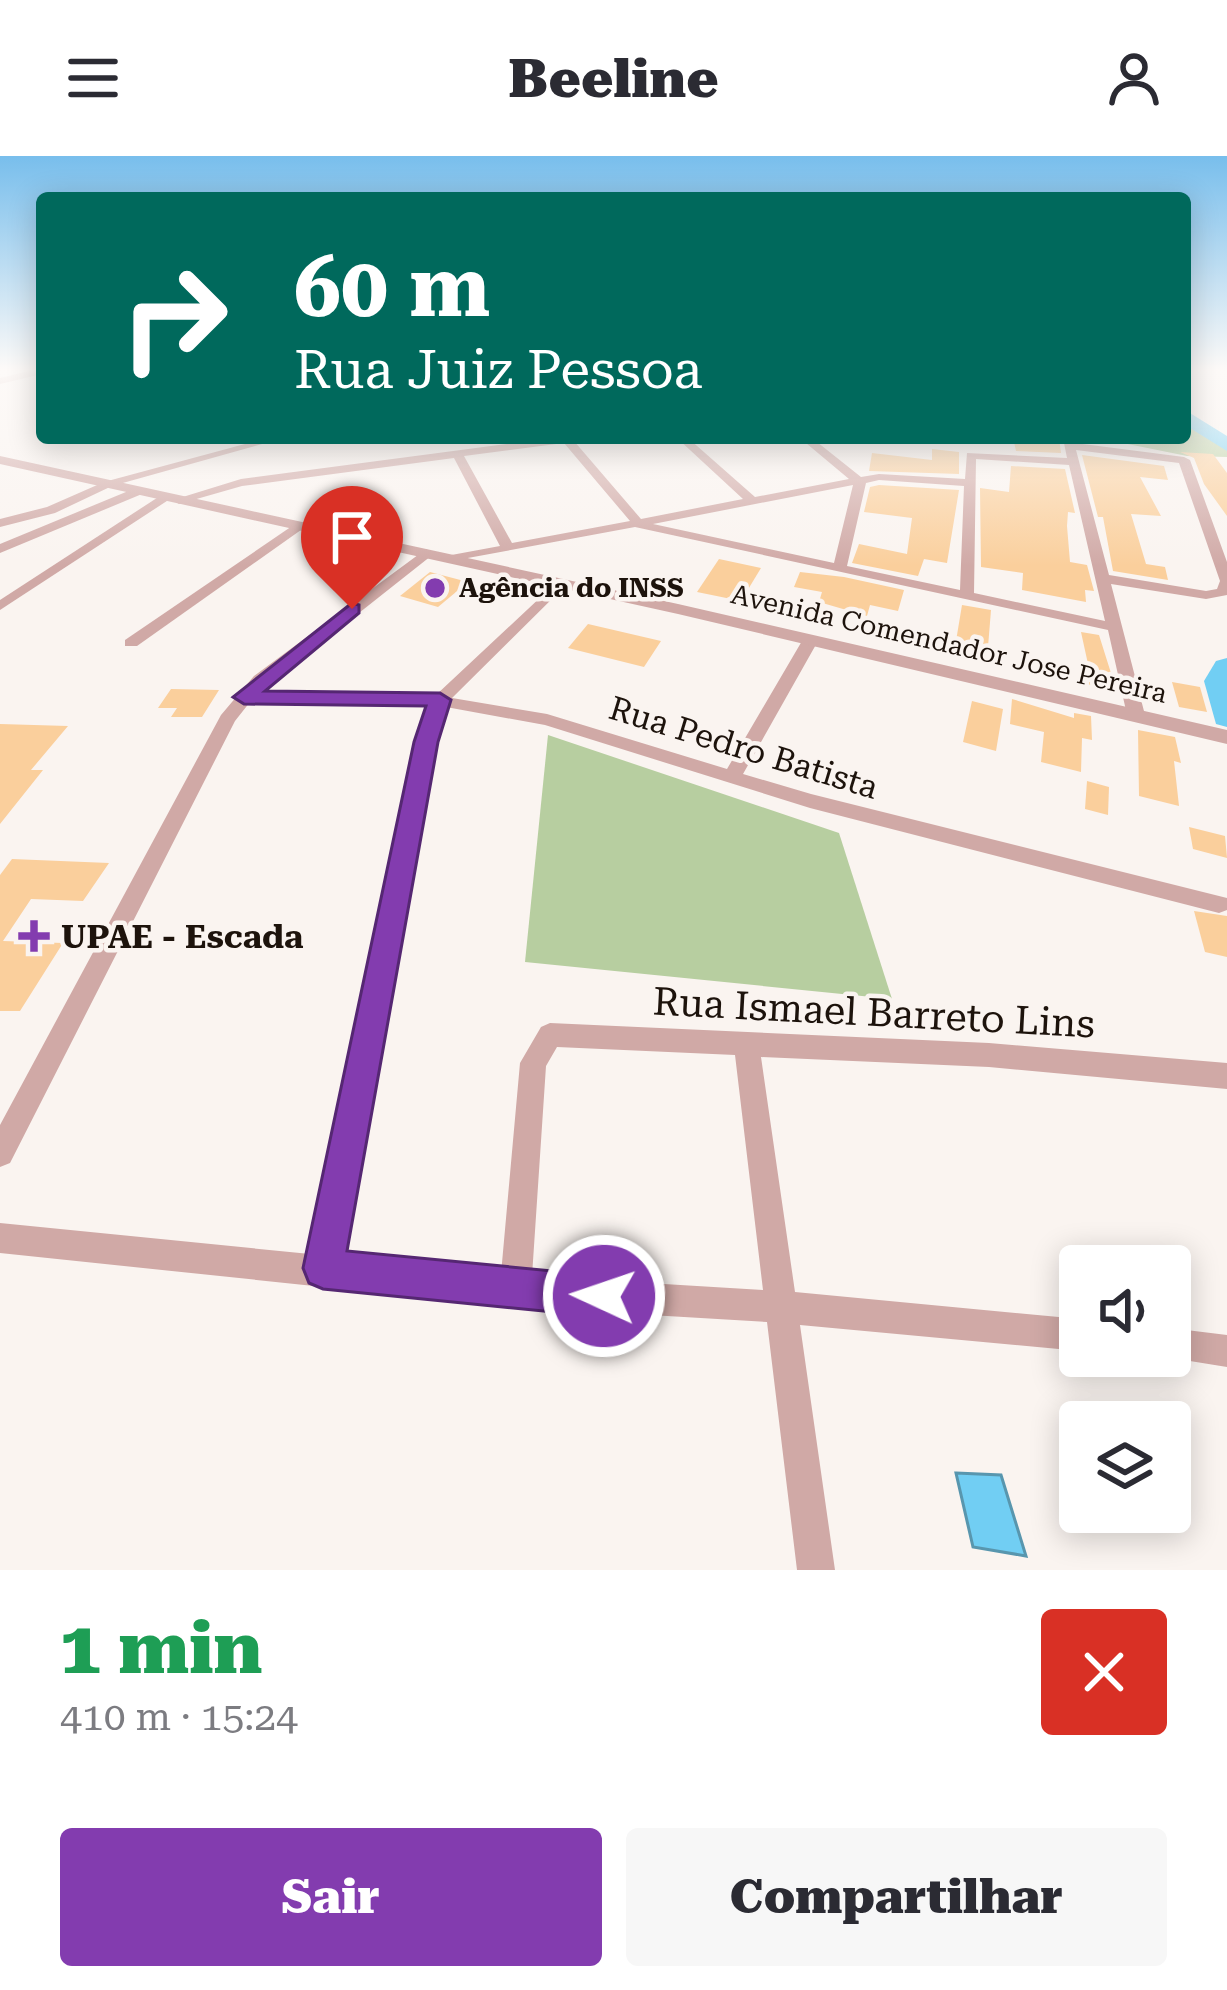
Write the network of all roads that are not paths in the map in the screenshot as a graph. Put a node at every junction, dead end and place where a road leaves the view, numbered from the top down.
1 (257, 444) edge
2 (395, 444) edge
3 (509, 444) edge
4 (574, 444) edge
5 (689, 444) edge
6 (813, 444) edge
7 (1072, 449) edge
8 (320, 455) dead end
9 (458, 455) junction
10 (0, 460) edge
11 (406, 461) junction
12 (325, 472) junction
13 (860, 482) junction
14 (108, 484) junction
15 (968, 484) junction
16 (140, 491) junction
17 (173, 498) junction
18 (753, 502) junction
19 (733, 506) junction
20 (127, 521) junction
21 (0, 523) edge
22 (302, 525) junction
23 (640, 525) junction
24 (723, 543) junction
25 (507, 547) junction
26 (0, 549) edge
27 (426, 553) junction
28 (451, 559) junction
29 (839, 568) junction
30 (1100, 578) junction
31 (560, 583) junction
32 (967, 596) junction
33 (0, 606) edge
34 (1113, 627) junction
35 (810, 641) junction
36 (131, 643) dead end
37 (244, 697) junction
38 (440, 700) junction
39 (1136, 715) junction
40 (1221, 736) edge
41 (733, 775) junction
42 (1220, 904) dead end
43 (746, 1042) junction
44 (1227, 1076) edge
45 (0, 1153) edge
46 (0, 1238) edge
47 (323, 1268) junction
48 (515, 1291) junction
49 (783, 1307) junction
50 (1059, 1333) edge
51 (1191, 1347) edge
52 (1227, 1351) edge
53 (816, 1570) edge

1 - 14 street
2 - 11 street
3 - 9 street
4 - 23 street
5 - 18 street
6 - 13 street
7 - 15 street
7 - 30 street
7 - 30 street
8 - 12 street
9 - 11 street
9 - 25 street
10 - 14 street, Avenida Comendador Jose Pereira
11 - 12 street
12 - 17 street
13 - 15 street
13 - 18 street
13 - 29 street
14 - 16 street, Avenida Comendador Jose Pereira
14 - 21 street
15 - 32 street
16 - 17 street, Avenida Comendador Jose Pereira
16 - 20 street
16 - 26 street
17 - 20 street
17 - 22 street, Avenida Comendador Jose Pereira
18 - 19 street
19 - 23 street
19 - 24 street
20 - 33 street
22 - 27 street, Avenida Comendador Jose Pereira
22 - 36 street
23 - 24 street
23 - 25 street
24 - 29 street
25 - 28 street
27 - 28 street, Avenida Comendador Jose Pereira
27 - 37 street
28 - 31 street, Avenida Comendador Jose Pereira
29 - 32 street
30 - 34 street
31 - 35 street, Avenida Comendador Jose Pereira
31 - 38 street
32 - 34 street
34 - 39 street
35 - 39 street, Avenida Comendador Jose Pereira
35 - 41 street
37 - 38 street, Rua Pedro Batista
37 - 45 street
38 - 41 street, Rua Pedro Batista
38 - 47 street
39 - 40 street, Avenida Comendador Jose Pereira
41 - 42 street, Rua Pedro Batista
43 - 44 street, Rua Ismael Barreto Lins
43 - 48 street, Rua Ismael Barreto Lins
43 - 49 street
46 - 47 street
47 - 48 street
48 - 49 street
49 - 50 street
49 - 53 street
51 - 52 street

